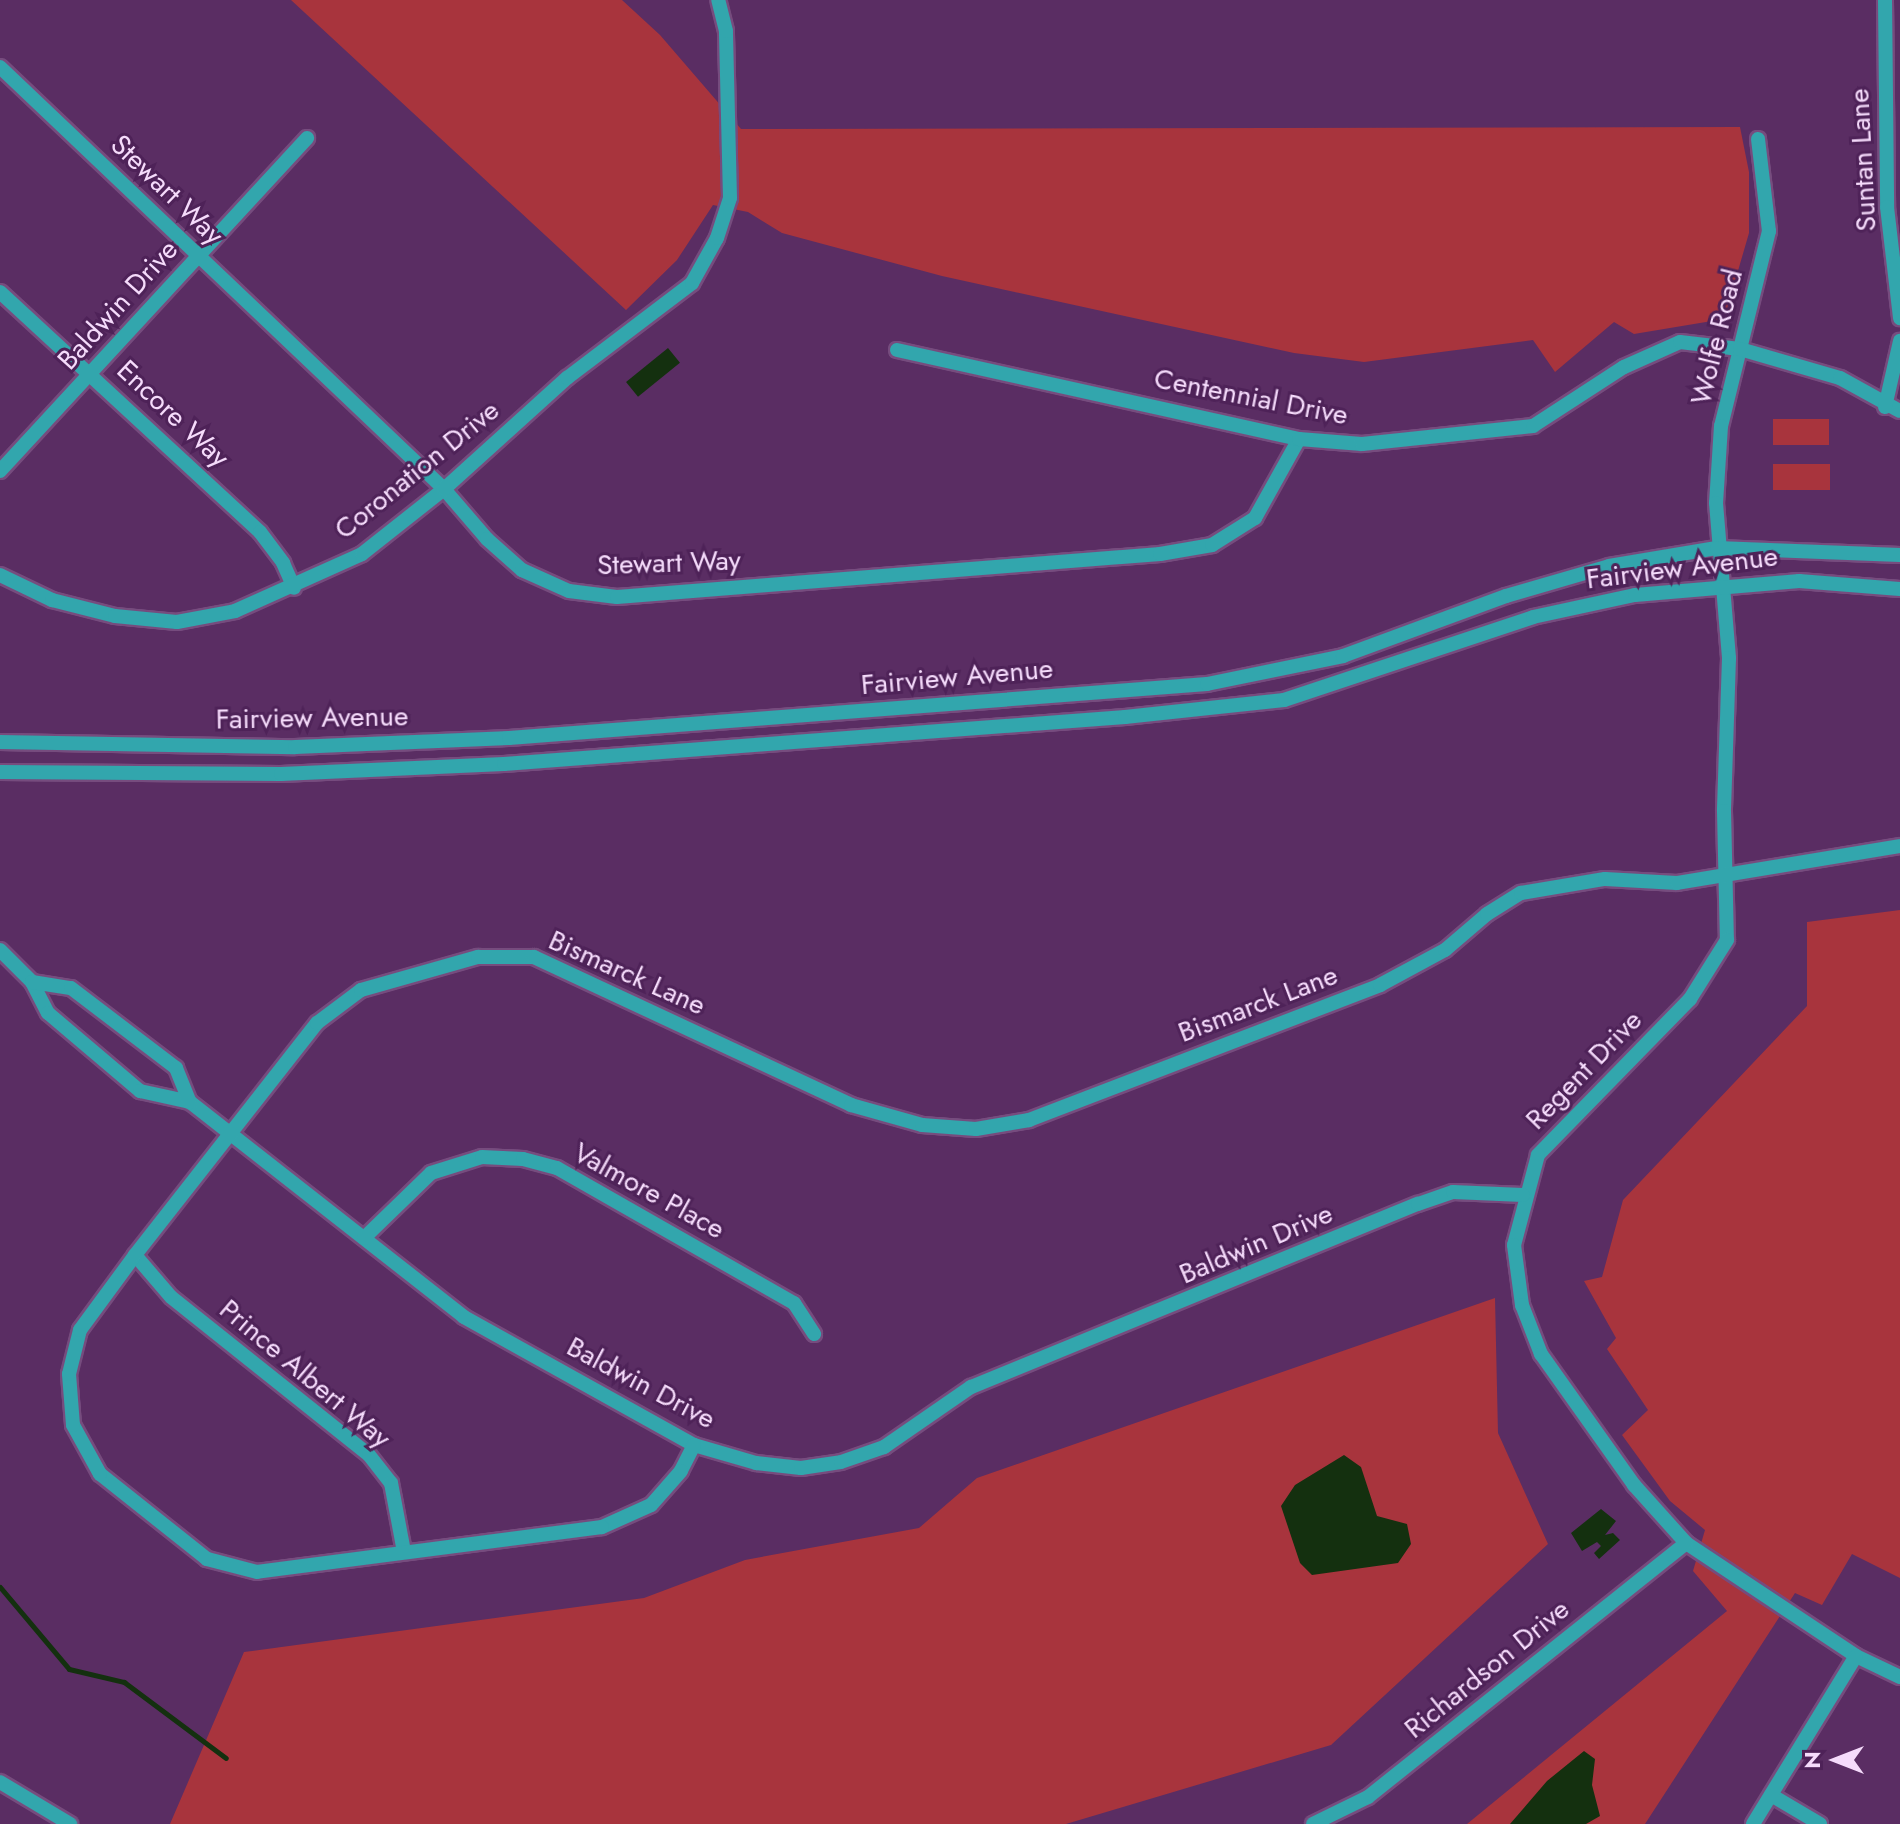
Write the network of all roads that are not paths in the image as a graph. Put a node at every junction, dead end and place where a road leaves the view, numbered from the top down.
1 (718, 0) edge
2 (1885, 0) edge
3 (0, 67) edge
4 (307, 138) dead end
5 (1758, 139) dead end
6 (1893, 163) edge
7 (198, 255) junction
8 (0, 292) edge
9 (1900, 318) edge
10 (1900, 341) edge
11 (1740, 349) junction
12 (897, 350) dead end
13 (92, 374) junction
14 (1885, 407) junction
15 (1900, 411) edge
16 (1299, 439) junction
17 (0, 471) edge
18 (444, 489) junction
19 (1717, 548) junction
20 (1900, 555) edge
21 (0, 575) edge
22 (1722, 584) junction
23 (294, 588) junction
24 (1900, 589) edge
25 (0, 742) edge
26 (0, 772) edge
27 (1900, 846) edge
28 (1725, 874) junction
29 (0, 950) edge
30 (32, 982) junction
31 (190, 1102) junction
32 (231, 1133) junction
33 (1523, 1195) junction
34 (364, 1238) junction
35 (135, 1255) junction
36 (814, 1334) dead end
37 (694, 1445) junction
38 (1686, 1543) junction
39 (404, 1552) junction
40 (1856, 1656) junction
41 (1900, 1677) edge
42 (0, 1782) edge
43 (1771, 1795) junction
44 (70, 1824) edge
45 (1313, 1824) edge
46 (1753, 1824) edge
47 (1820, 1824) edge

1 - 18 street, Coronation Drive
2 - 6 street, Suntan Lane
3 - 7 street, Stewart Way
4 - 7 street, Baldwin Drive
5 - 11 street, Wolfe Road
6 - 9 street, Suntan Lane
7 - 13 street, Baldwin Drive
7 - 18 street, Stewart Way
8 - 13 street, Encore Way
10 - 14 street
11 - 14 street, Centennial Drive
11 - 16 street, Centennial Drive
11 - 19 street, Wolfe Road
12 - 16 street, Centennial Drive
13 - 17 street, Baldwin Drive
13 - 23 street, Encore Way
14 - 15 street, Centennial Drive
16 - 18 street, Stewart Way
18 - 23 street, Coronation Drive
19 - 20 street, Fairview Avenue
19 - 22 street, Wolfe Road
19 - 25 street, Fairview Avenue
21 - 23 street, Coronation Drive
22 - 24 street, Fairview Avenue
22 - 26 street, Fairview Avenue
22 - 28 street, Regent Drive
27 - 28 street, Bismarck Lane
28 - 32 street, Bismarck Lane
28 - 33 street, Regent Drive
29 - 30 street, Baldwin Drive
30 - 31 street, Baldwin Drive
30 - 31 street, Baldwin Drive
31 - 32 street, Baldwin Drive
32 - 34 street, Baldwin Drive
32 - 35 street, Bismarck Lane
33 - 37 street, Baldwin Drive
33 - 38 street, Regent Drive
34 - 36 street, Valmore Place
34 - 37 street, Baldwin Drive
35 - 39 street, Prince Albert Way
35 - 39 street, Bismarck Lane
37 - 39 street, Bismarck Lane
38 - 40 street, Regent Drive
38 - 45 street, Richardson Drive
40 - 41 street, Regent Drive
40 - 43 street
42 - 44 street
43 - 46 street
43 - 47 street

